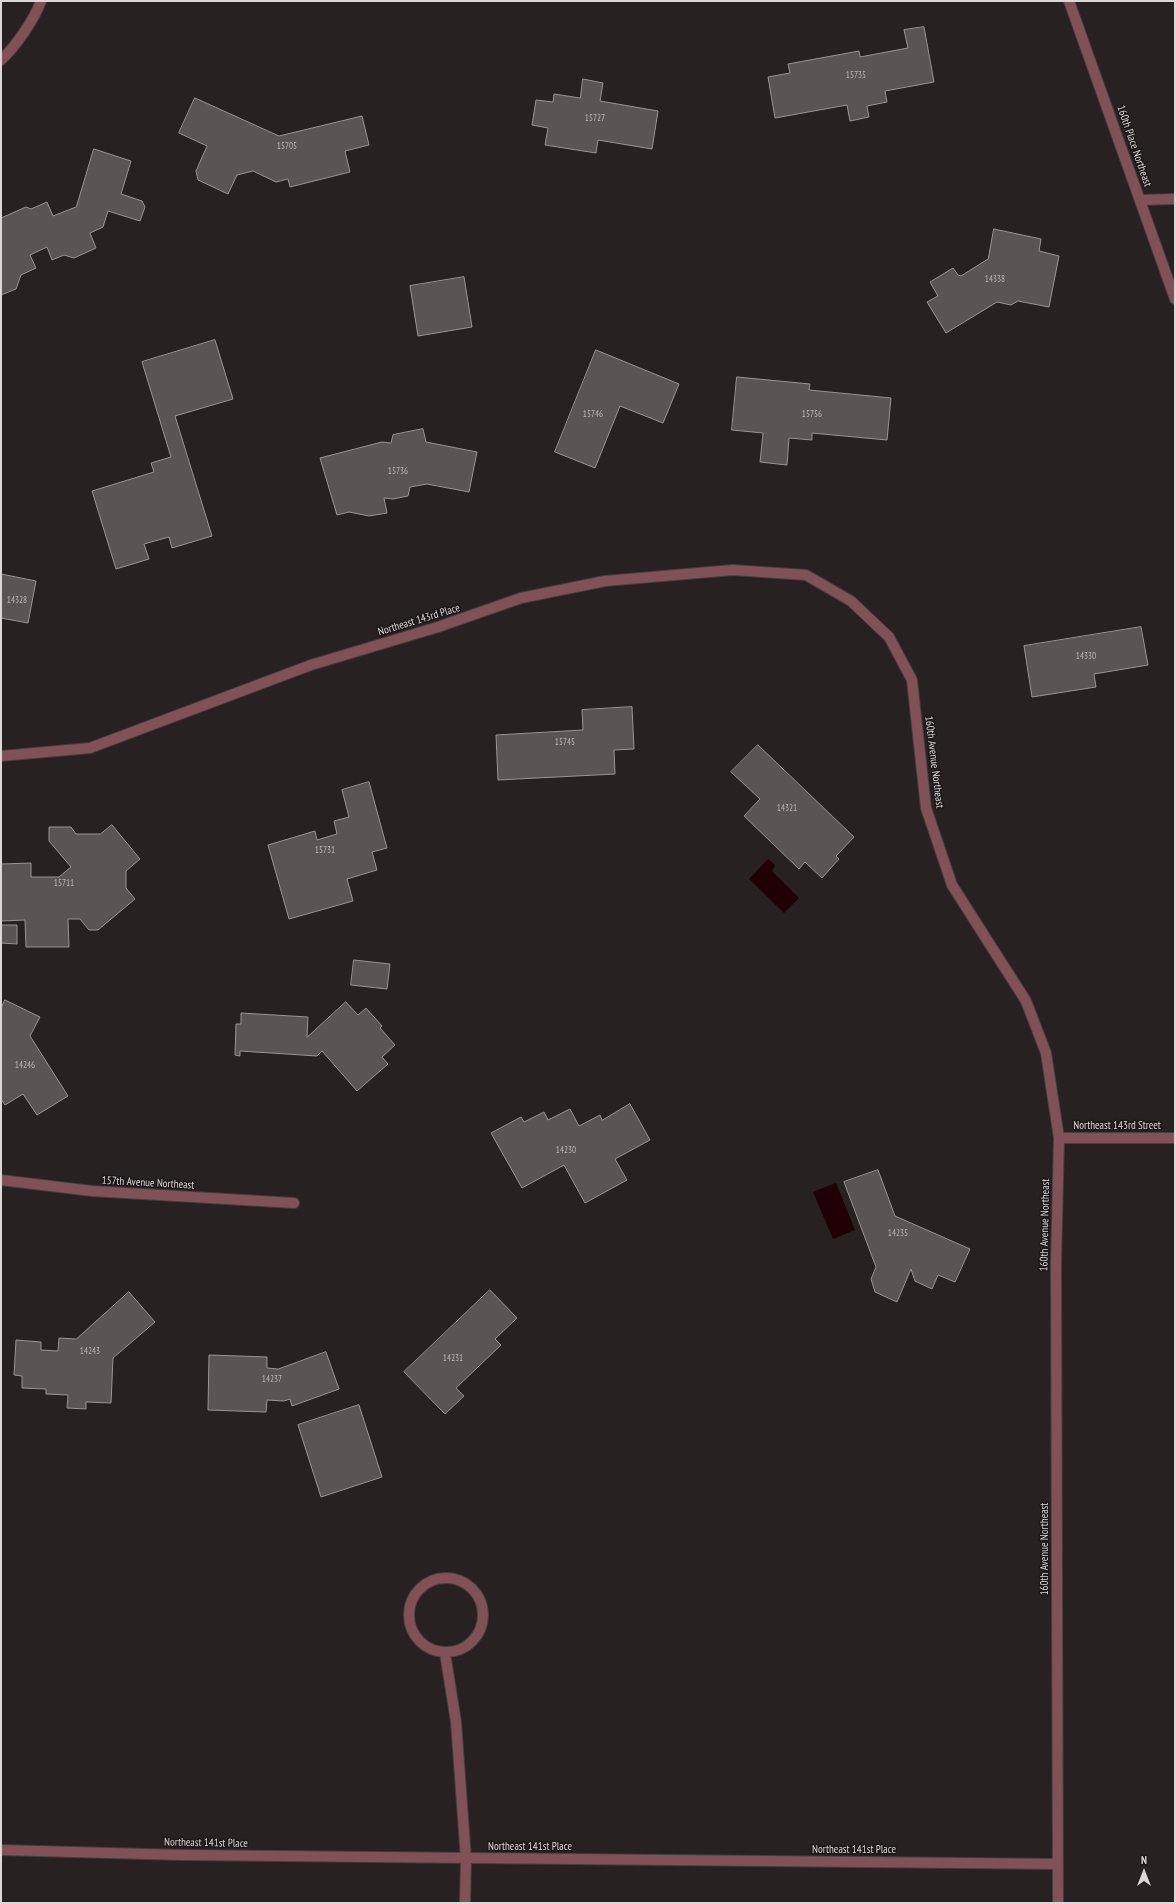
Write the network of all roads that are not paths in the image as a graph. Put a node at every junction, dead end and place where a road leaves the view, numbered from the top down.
1 (41, 1) edge
2 (1069, 1) edge
3 (1, 60) edge
4 (1175, 199) edge
5 (1140, 200) junction
6 (1175, 299) edge
7 (851, 601) joint
8 (1, 756) edge
9 (1059, 1138) junction
10 (1175, 1138) edge
11 (1, 1180) edge
12 (294, 1203) dead end
13 (445, 1652) junction
14 (1, 1850) edge
15 (466, 1859) junction
16 (1058, 1864) junction
17 (465, 1903) edge
18 (1058, 1903) edge

1 - 3 street
2 - 5 street, 160th Place Northeast
4 - 5 street
5 - 6 street, 160th Place Northeast
7 - 8 street, Northeast 143rd Place
7 - 9 street, 160th Avenue Northeast
9 - 10 street, Northeast 143rd Street
9 - 16 street, 160th Avenue Northeast
11 - 12 street, 157th Avenue Northeast
13 - 13 street
13 - 15 street
14 - 15 street, Northeast 141st Place
15 - 16 street, Northeast 141st Place
15 - 17 street
16 - 18 street, 160th Avenue Northeast

